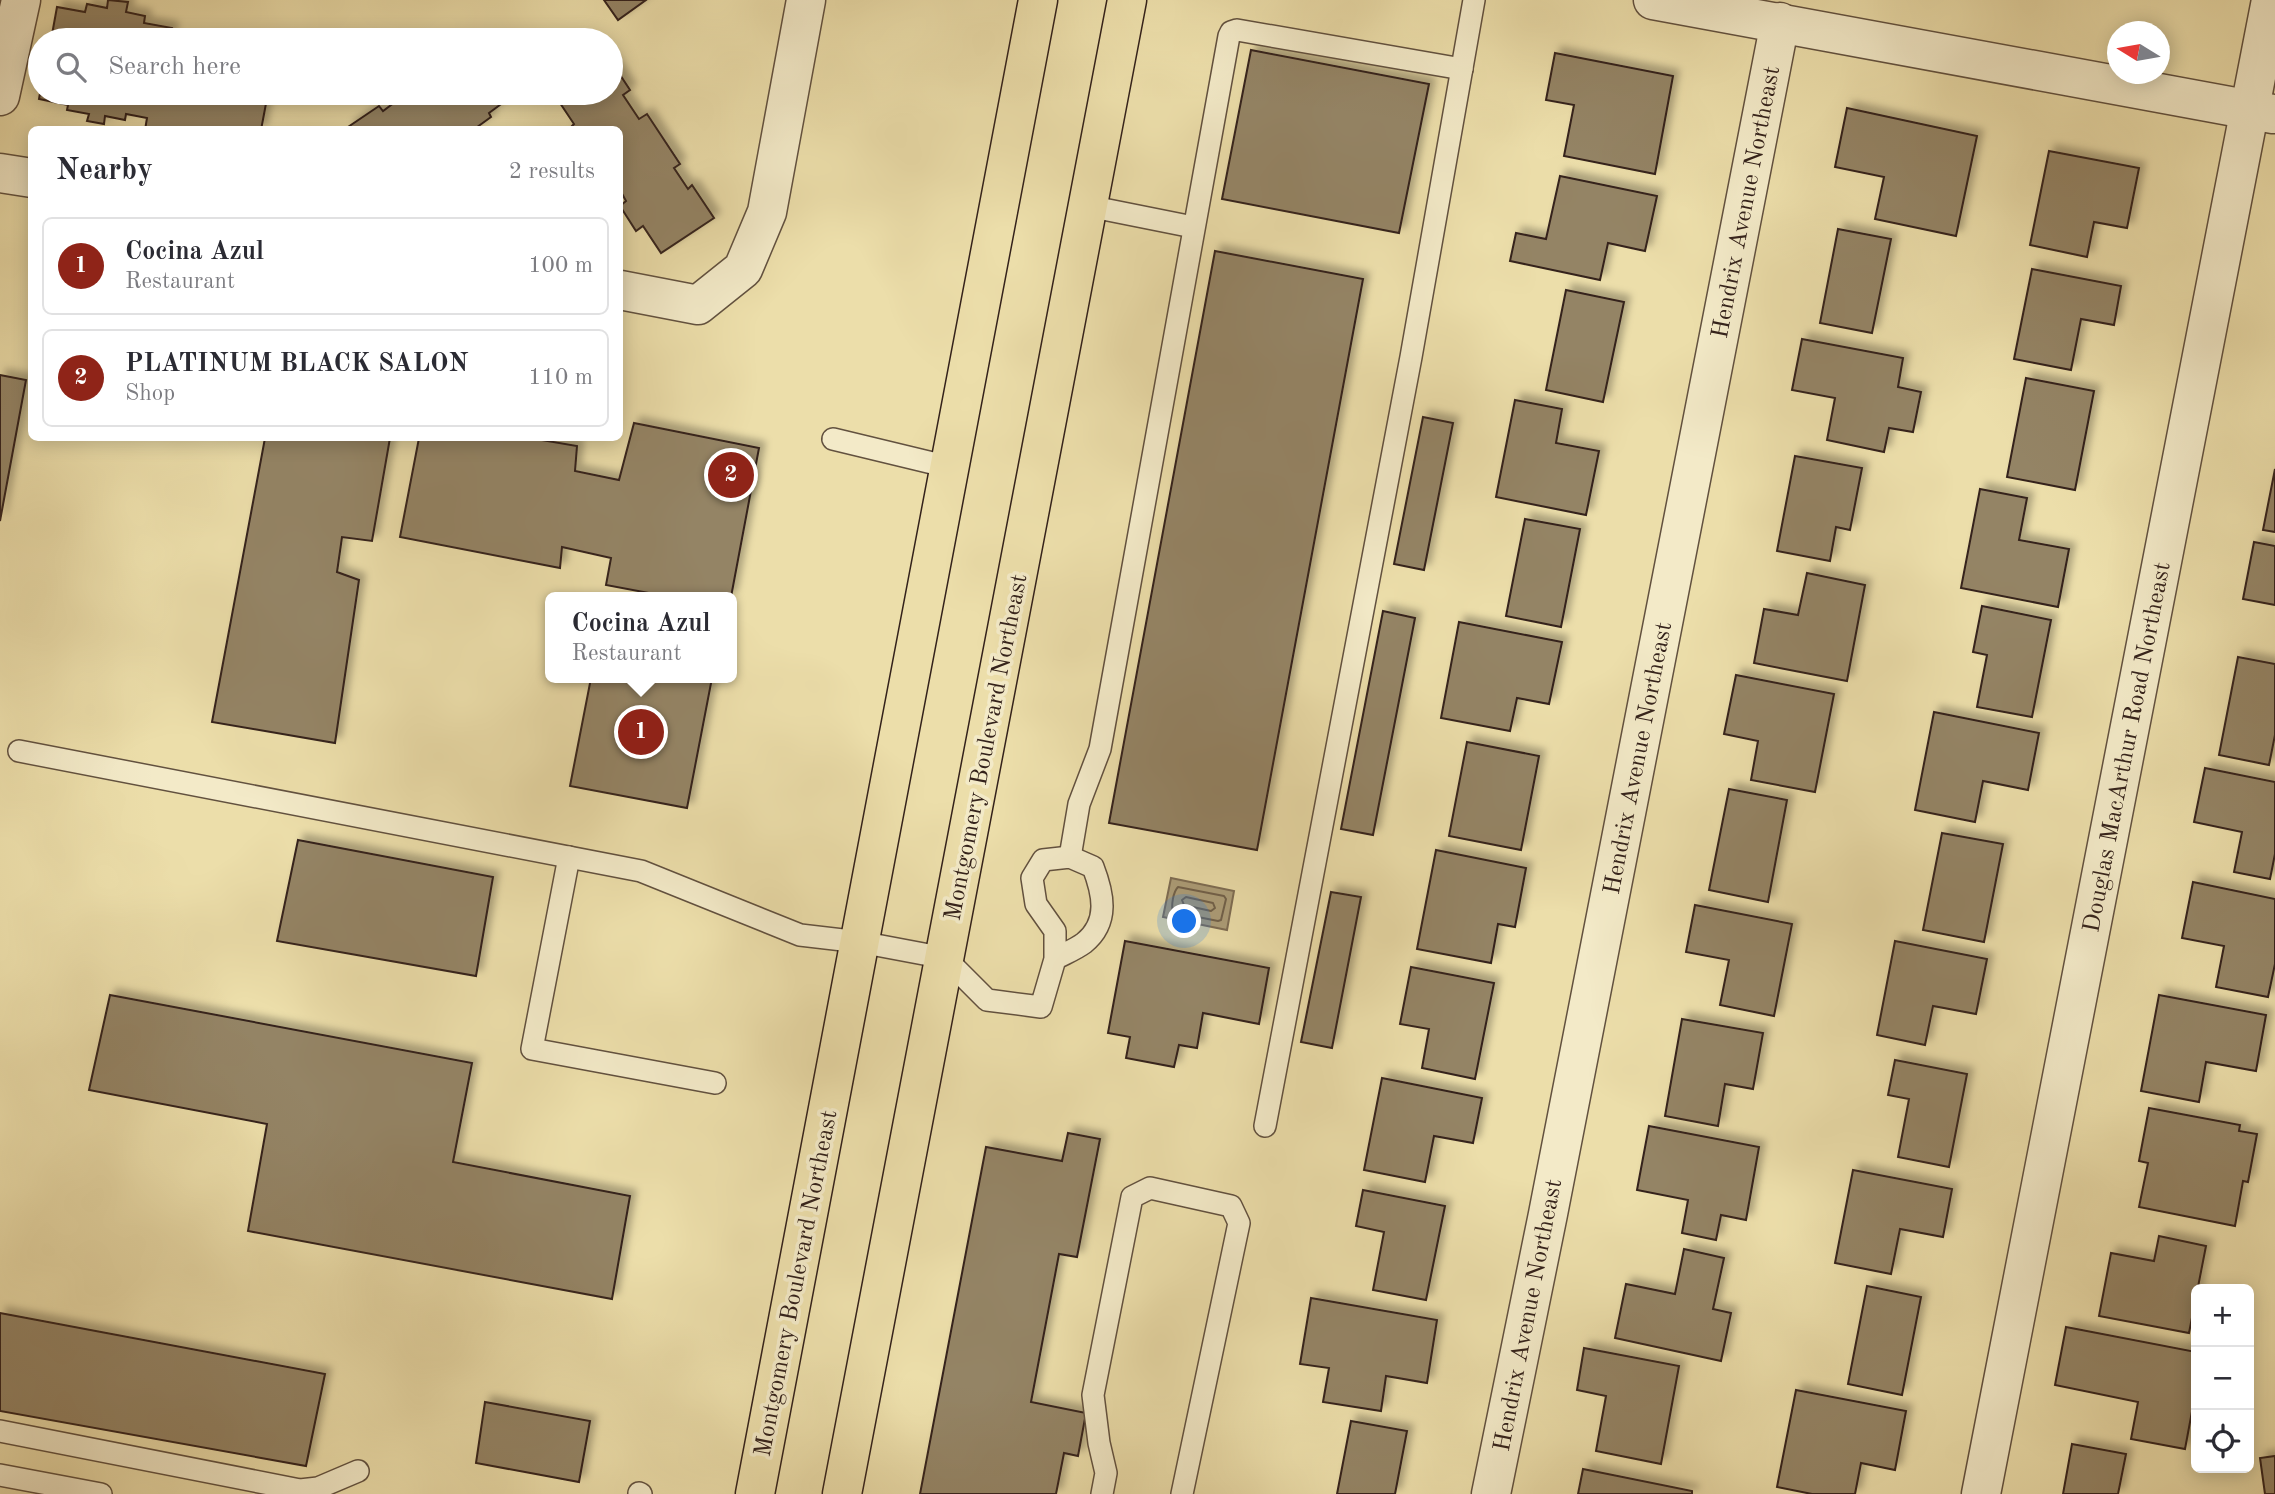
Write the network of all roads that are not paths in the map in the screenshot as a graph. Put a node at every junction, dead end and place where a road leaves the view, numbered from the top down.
1 (21, 0) edge
2 (806, 0) edge
3 (1038, 0) edge
4 (1127, 0) edge
5 (1474, 0) edge
6 (1653, 0) edge
7 (2271, 0) edge
8 (1780, 22) junction
9 (1462, 69) junction
10 (3, 74) edge
11 (2262, 112) edge
12 (0, 173) edge
13 (28, 177) edge
14 (1088, 206) junction
15 (1193, 227) junction
16 (623, 291) edge
17 (833, 439) dead end
18 (949, 467) junction
19 (19, 751) dead end
20 (569, 857) junction
21 (1070, 857) junction
22 (860, 942) junction
23 (945, 958) junction
24 (1055, 959) junction
25 (715, 1083) dead end
26 (1265, 1126) dead end
27 (0, 1431) edge
28 (358, 1471) dead end
29 (0, 1475) edge
30 (42, 1488) edge
31 (101, 1494) edge
32 (755, 1494) edge
33 (842, 1494) edge
34 (1102, 1494) edge
35 (1182, 1494) edge
36 (1491, 1494) edge
37 (1981, 1494) edge

1 - 10 street
2 - 16 street
3 - 18 main road, Montgomery Boulevard Northeast
4 - 14 main road, Montgomery Boulevard Northeast
5 - 9 lane
6 - 8 street
7 - 11 street, Douglas MacArthur Road Northeast
8 - 11 street
8 - 36 street, Hendrix Avenue Northeast
9 - 15 lane
9 - 26 lane
11 - 37 street, Douglas MacArthur Road Northeast
12 - 13 street
14 - 15 lane
14 - 23 main road, Montgomery Boulevard Northeast
15 - 21 lane
17 - 18 lane
18 - 22 main road, Montgomery Boulevard Northeast
19 - 20 lane
20 - 22 lane
20 - 25 lane
21 - 24 lane
21 - 24 lane
22 - 23 lane
22 - 32 main road, Montgomery Boulevard Northeast
23 - 24 lane
23 - 33 main road, Montgomery Boulevard Northeast
27 - 28 lane
29 - 30 lane
30 - 31 lane
34 - 35 lane

